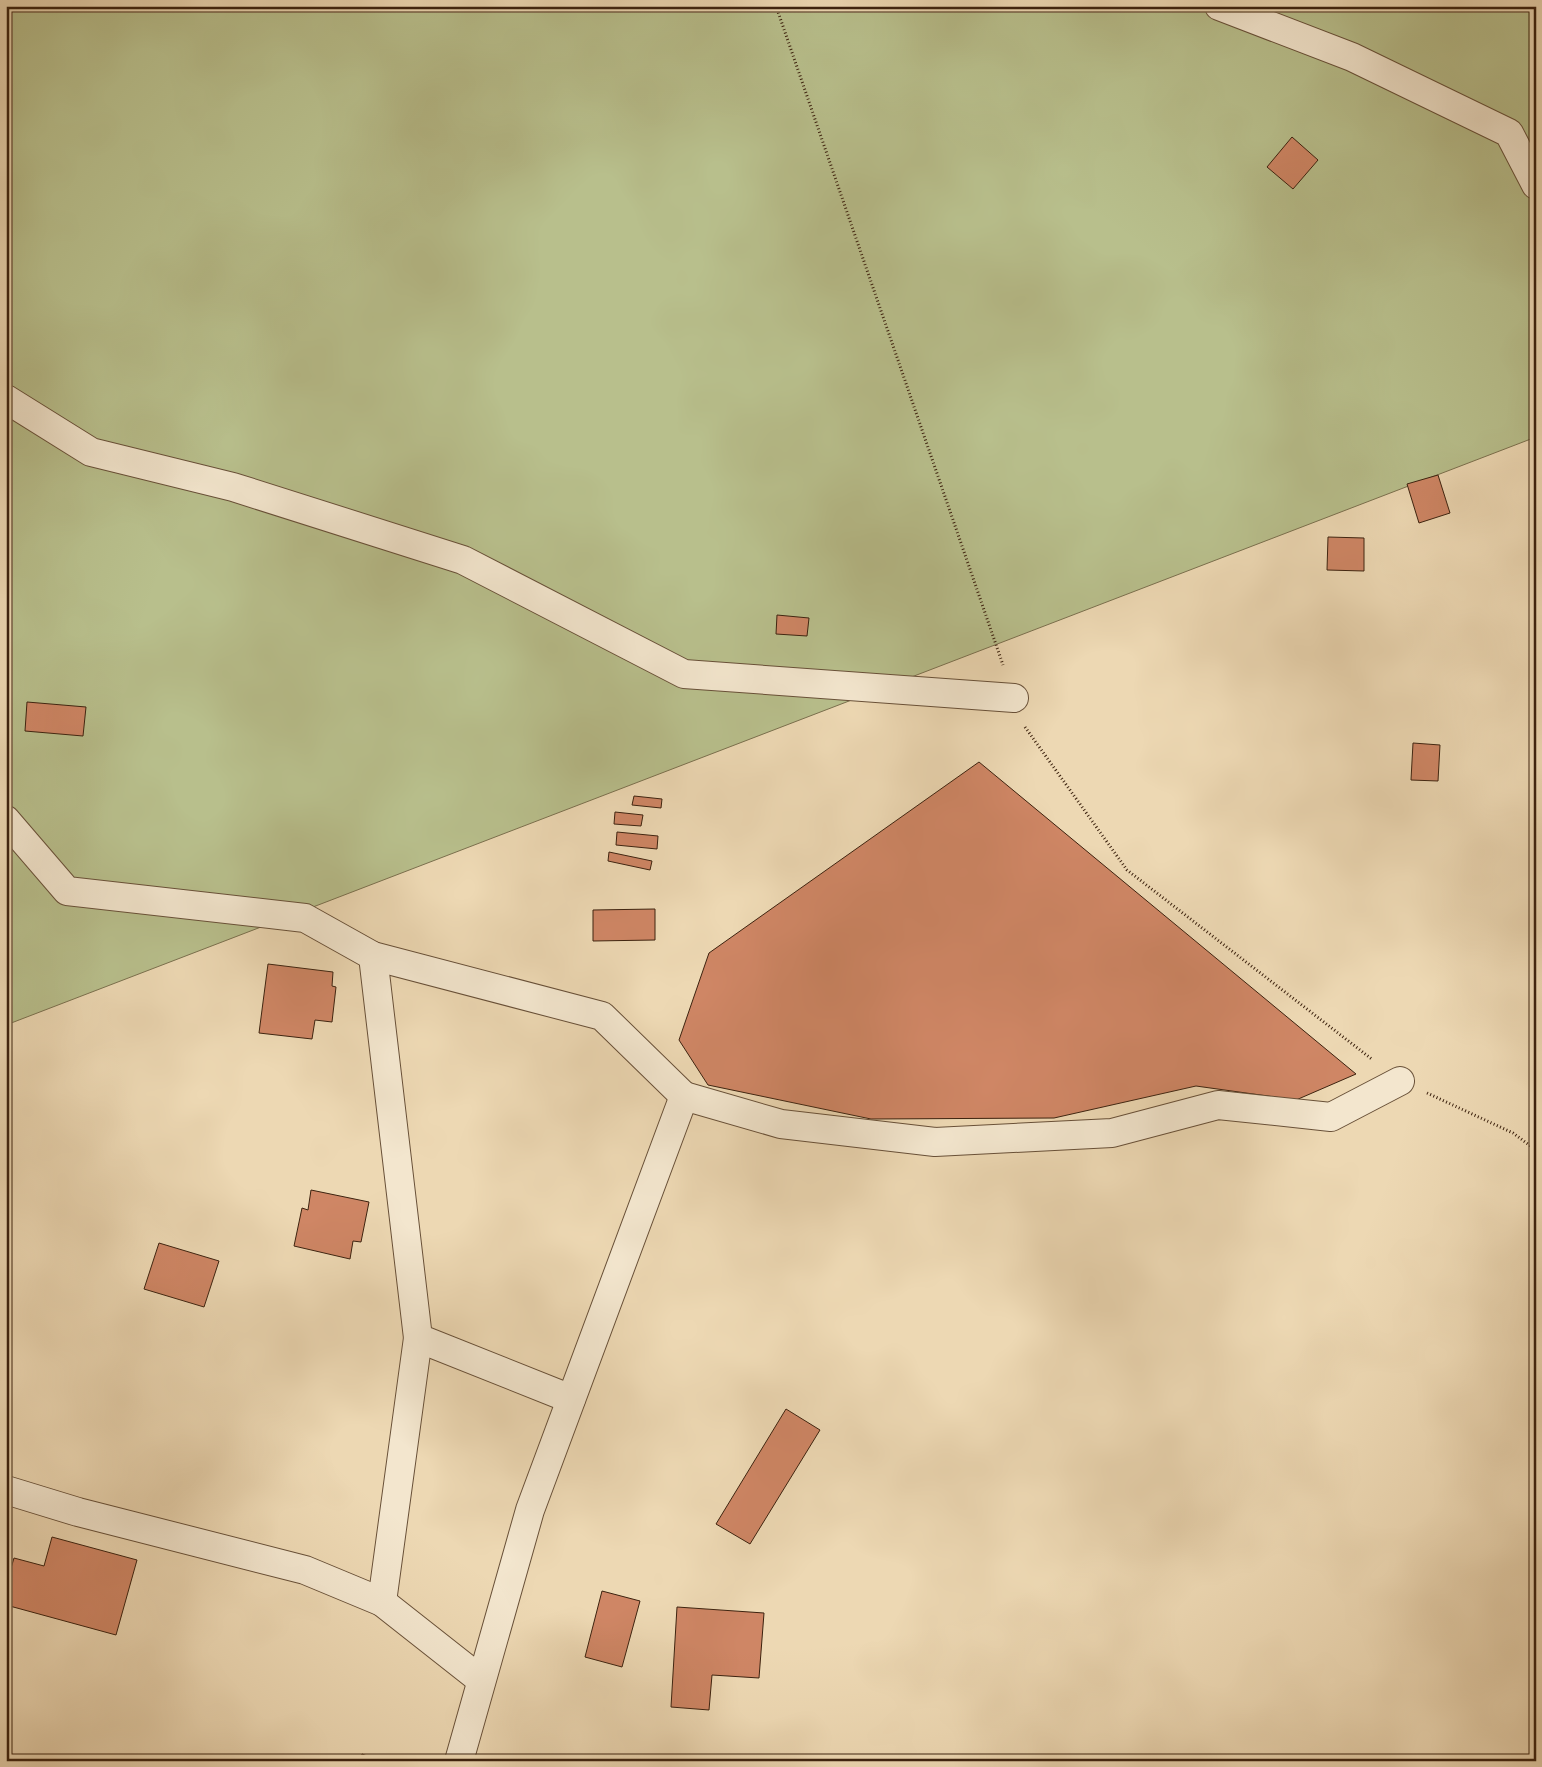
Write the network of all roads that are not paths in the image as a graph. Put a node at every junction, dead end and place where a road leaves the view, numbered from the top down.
1 (1219, 6) edge
2 (1536, 185) edge
3 (6, 398) edge
4 (1014, 698) road end
5 (6, 820) edge
6 (373, 956) junction
7 (1400, 1081) road end
8 (684, 1096) junction
9 (418, 1338) junction
10 (571, 1400) junction
11 (6, 1490) edge
12 (382, 1602) junction
13 (482, 1680) junction
14 (459, 1761) edge

1 - 2 street
3 - 4 street
5 - 6 street
6 - 8 street
6 - 9 street
7 - 8 street
8 - 10 street
9 - 10 street
9 - 12 street
10 - 13 street
11 - 12 street
12 - 13 street
13 - 14 street

